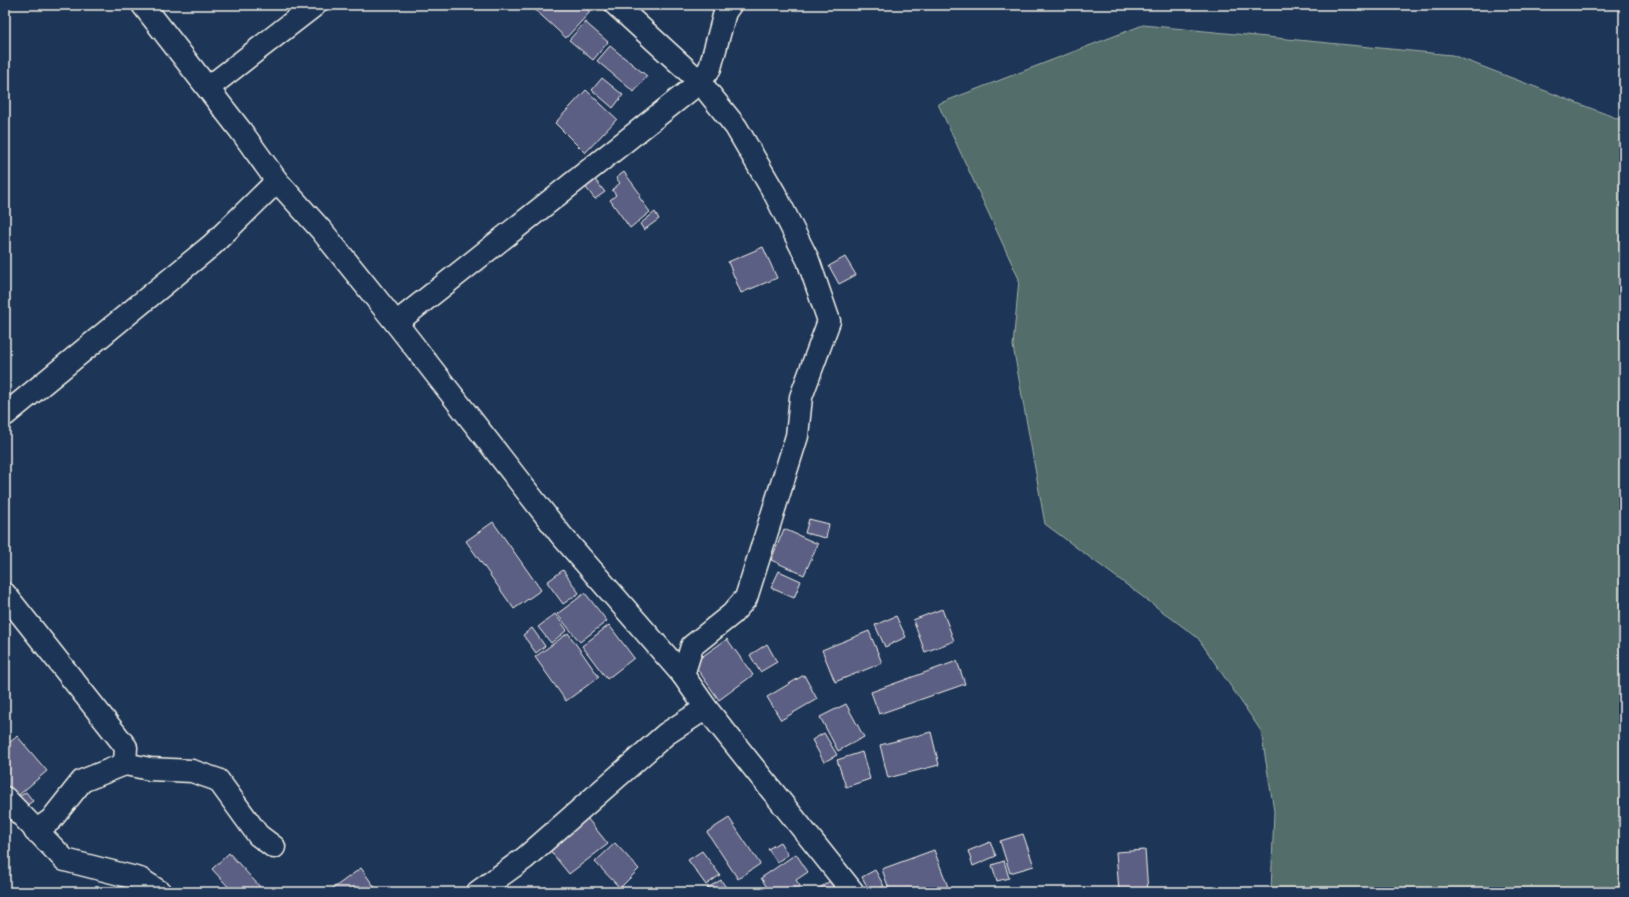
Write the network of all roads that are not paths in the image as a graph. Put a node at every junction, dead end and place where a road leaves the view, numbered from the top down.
1 (143, 5) edge
2 (315, 5) edge
3 (616, 5) edge
4 (730, 5) edge
5 (700, 82) junction
6 (208, 88) junction
7 (277, 182) junction
8 (396, 323) junction
9 (5, 416) edge
10 (5, 594) edge
11 (683, 675) junction
12 (706, 708) junction
13 (125, 764) junction
14 (5, 798) edge
15 (35, 831) junction
16 (274, 847) dead end
17 (160, 892) edge
18 (478, 892) edge
19 (853, 892) edge

1 - 6 street
2 - 6 street
3 - 5 street
4 - 5 street
5 - 8 street
5 - 11 street
6 - 7 street
7 - 8 street
7 - 9 street
8 - 11 street
10 - 13 street
11 - 12 street
12 - 18 street
12 - 19 street
13 - 15 street
13 - 16 street
14 - 15 street
15 - 17 street

